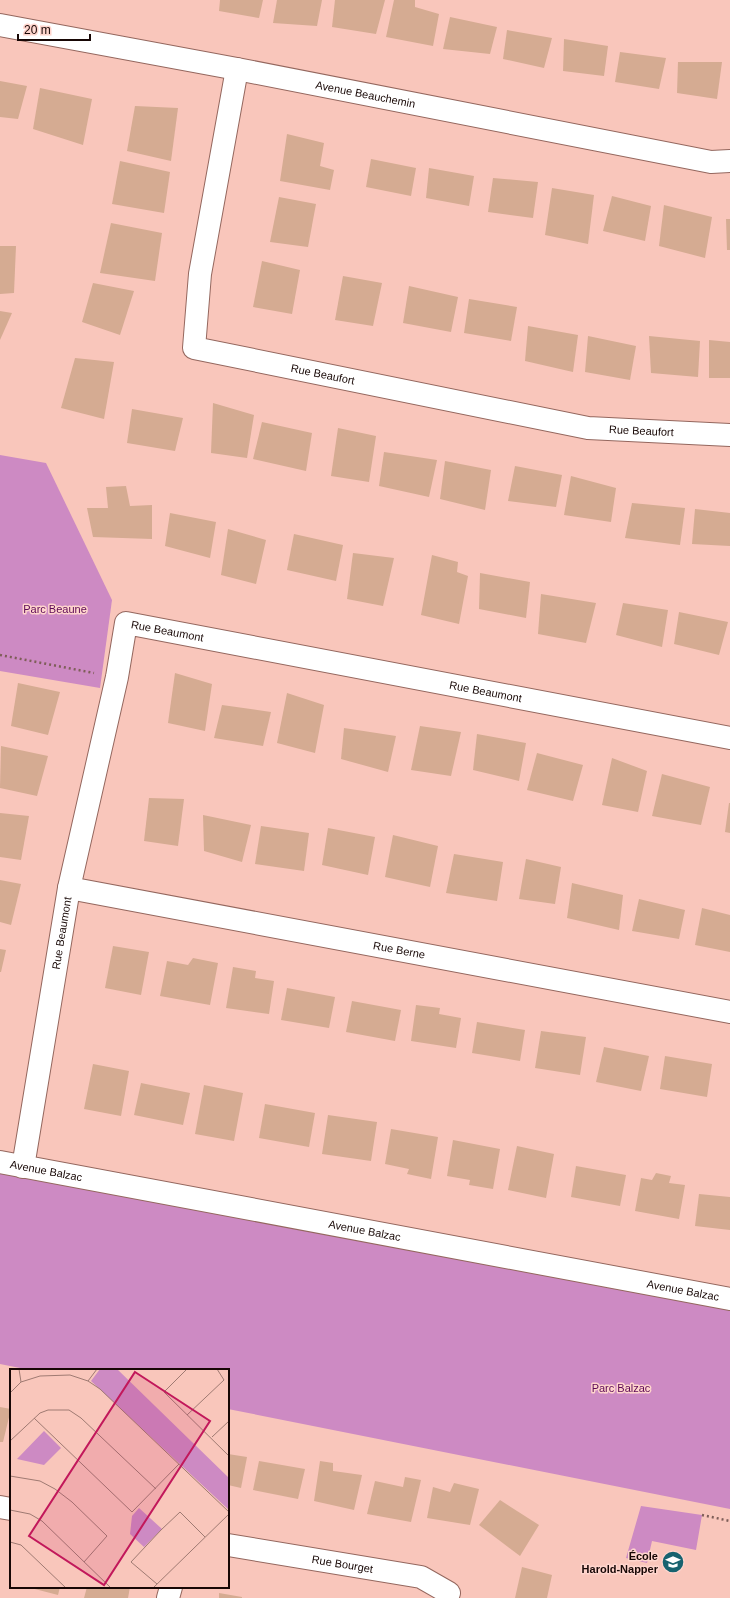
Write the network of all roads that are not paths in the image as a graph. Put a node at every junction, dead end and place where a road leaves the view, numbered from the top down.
1 (0, 25) edge
2 (238, 69) junction
3 (730, 161) edge
4 (730, 435) edge
5 (730, 738) edge
6 (69, 888) junction
7 (730, 1012) edge
8 (0, 1162) edge
9 (23, 1167) junction
10 (730, 1299) edge
11 (0, 1507) edge
12 (10, 1509) edge
13 (229, 1545) edge
14 (171, 1588) edge
15 (168, 1598) edge
16 (448, 1598) edge

1 - 2 street, Avenue Beauchemin
2 - 3 street, Avenue Beauchemin
2 - 4 street, Rue Beaufort
5 - 6 street, Rue Beaumont
6 - 7 street, Rue Berne
6 - 9 street, Rue Beaumont
8 - 9 street, Avenue Balzac
9 - 10 street, Avenue Balzac
11 - 12 street
13 - 16 street, Rue Bourget
14 - 15 street

